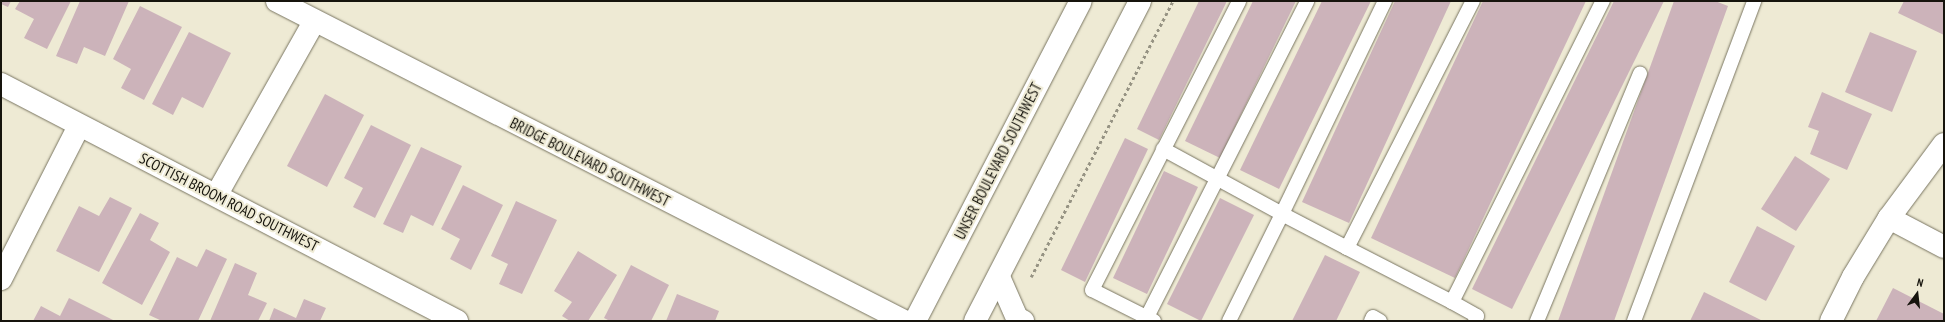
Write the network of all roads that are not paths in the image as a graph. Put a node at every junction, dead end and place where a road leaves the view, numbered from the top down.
1 (277, 1) edge
2 (1082, 1) edge
3 (1140, 1) edge
4 (1239, 1) edge
5 (1308, 1) edge
6 (1385, 1) edge
7 (1473, 1) edge
8 (1603, 1) edge
9 (1754, 1) edge
10 (314, 22) junction
11 (1640, 74) dead end
12 (1, 84) edge
13 (79, 126) junction
14 (1944, 144) edge
15 (1164, 149) junction
16 (1217, 179) junction
17 (217, 194) junction
18 (1282, 214) junction
19 (1889, 218) junction
20 (1944, 247) edge
21 (1347, 248) junction
22 (999, 277) junction
23 (1, 279) edge
24 (1452, 302) junction
25 (1151, 319) edge
26 (1480, 319) edge
27 (457, 321) edge
28 (904, 321) edge
29 (915, 321) edge
30 (975, 321) edge
31 (1023, 321) edge
32 (1229, 321) edge
33 (1371, 321) edge
34 (1380, 321) edge
35 (1537, 321) edge
36 (1634, 321) edge
37 (1831, 321) edge

1 - 10 street, BRIDGE BOULEVARD SOUTHWEST
2 - 29 street, UNSER BOULEVARD SOUTHWEST
3 - 22 street
4 - 15 lane
5 - 16 lane
6 - 18 lane
7 - 21 lane
8 - 24 lane
9 - 36 lane
10 - 17 street
10 - 28 street, BRIDGE BOULEVARD SOUTHWEST
11 - 35 lane
12 - 13 street, SCOTTISH BROOM ROAD SOUTHWEST
13 - 17 street, SCOTTISH BROOM ROAD SOUTHWEST
13 - 23 street
14 - 19 street
15 - 16 lane
15 - 25 lane
16 - 18 lane
16 - 25 lane
17 - 27 street, SCOTTISH BROOM ROAD SOUTHWEST
18 - 21 lane
18 - 32 lane
19 - 20 street
19 - 37 street
21 - 24 lane
22 - 30 street
22 - 31 street
24 - 26 lane
33 - 34 lane

